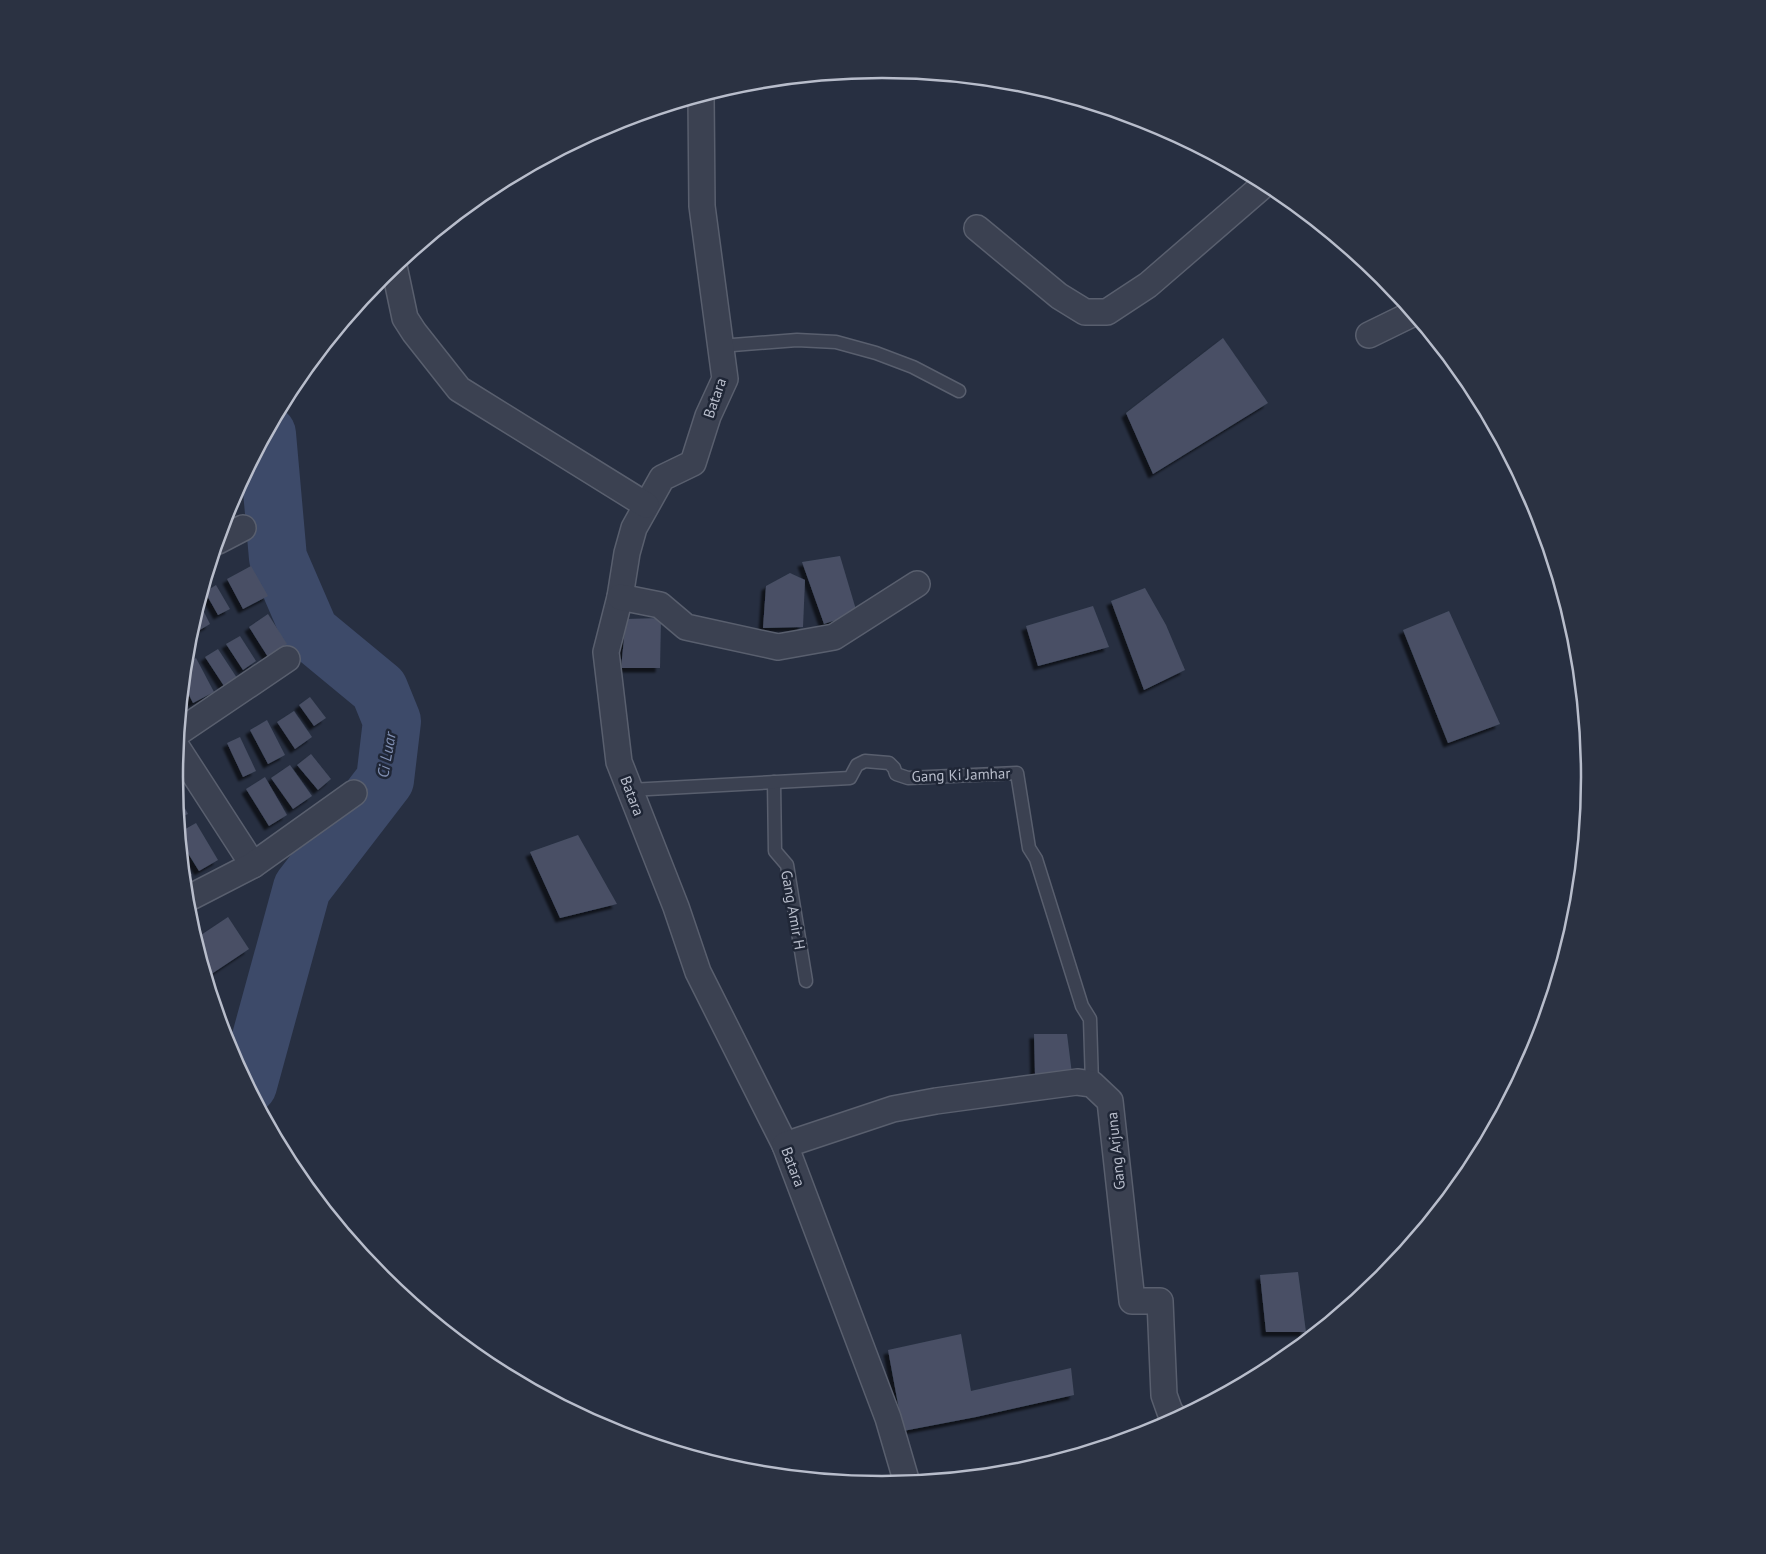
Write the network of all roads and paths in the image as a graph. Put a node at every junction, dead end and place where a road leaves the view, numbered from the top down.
1 (701, 101) edge
2 (1260, 188) edge
3 (977, 228) dead end
4 (396, 275) edge
5 (1409, 316) edge
6 (1369, 335) dead end
7 (720, 346) junction
8 (959, 391) dead end
9 (646, 505) junction
10 (243, 528) dead end
11 (226, 537) edge
12 (917, 584) dead end
13 (620, 597) junction
14 (287, 659) dead end
15 (185, 728) edge
16 (184, 758) edge
17 (774, 782) junction
18 (630, 790) junction
19 (354, 793) dead end
20 (253, 865) junction
21 (194, 895) edge
22 (806, 981) dead end
23 (1092, 1084) junction
24 (785, 1145) junction
25 (1172, 1414) edge
26 (905, 1476) edge

1 - 7 street, Batara
2 - 3 street
4 - 9 street
5 - 6 street
7 - 8 lane
7 - 9 street, Batara
9 - 13 street, Batara
10 - 11 street
12 - 13 street
13 - 18 street, Batara
14 - 15 street
16 - 20 street
17 - 18 lane, Gang Ki Jamhar
17 - 22 lane, Gang Amir H
17 - 23 lane, Gang Ki Jamhar
18 - 24 street, Batara
19 - 20 street
20 - 21 street
23 - 24 street
23 - 25 street, Gang Arjuna
24 - 26 street, Batara

